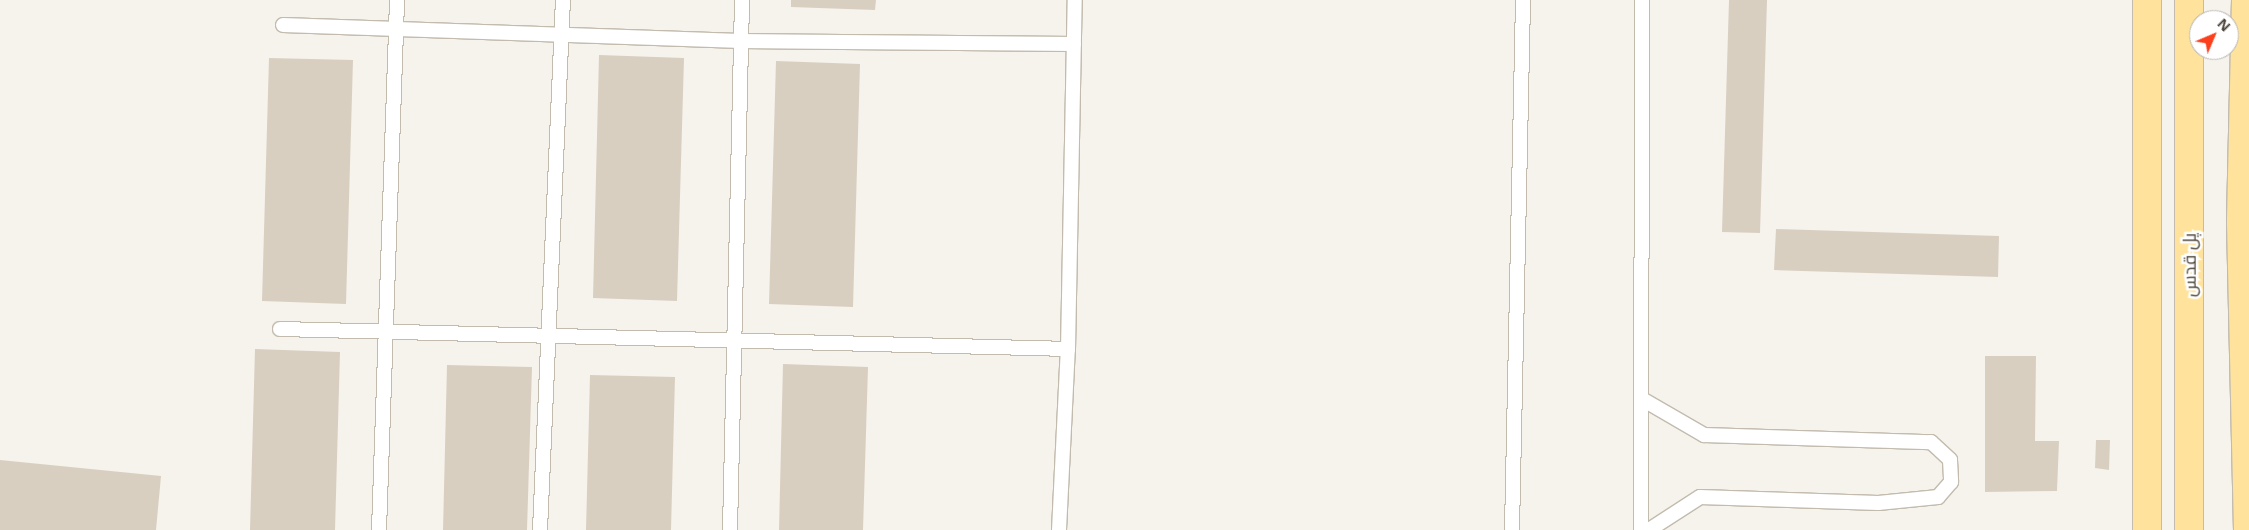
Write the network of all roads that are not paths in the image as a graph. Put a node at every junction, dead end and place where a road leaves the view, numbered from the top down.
1 (396, 0) edge
2 (563, 0) edge
3 (742, 0) edge
4 (1074, 0) edge
5 (1522, 0) edge
6 (1642, 0) edge
7 (2147, 0) edge
8 (2189, 0) edge
9 (2246, 0) edge
10 (283, 25) dead end
11 (395, 29) junction
12 (562, 35) junction
13 (741, 41) junction
14 (1074, 44) junction
15 (280, 328) dead end
16 (386, 332) junction
17 (546, 336) junction
18 (734, 342) junction
19 (1068, 349) junction
20 (1642, 399) junction
21 (378, 530) edge
22 (540, 530) edge
23 (730, 530) edge
24 (1059, 530) edge
25 (1512, 530) edge
26 (1641, 530) edge
27 (1649, 530) edge
28 (2147, 530) edge
29 (2189, 530) edge
30 (2248, 530) edge

1 - 11 lane
2 - 12 lane
3 - 13 lane
4 - 14 lane
5 - 25 lane
6 - 20 lane
7 - 28 main road
8 - 29 main road, پل قدس
9 - 30 main road
10 - 11 lane
11 - 12 lane
11 - 16 lane
12 - 13 lane
12 - 17 lane
13 - 14 lane
13 - 18 lane
14 - 19 lane
15 - 16 lane
16 - 17 lane
16 - 21 lane
17 - 18 lane
17 - 22 lane
18 - 19 lane
18 - 23 lane
19 - 24 lane
20 - 26 lane
20 - 27 lane

